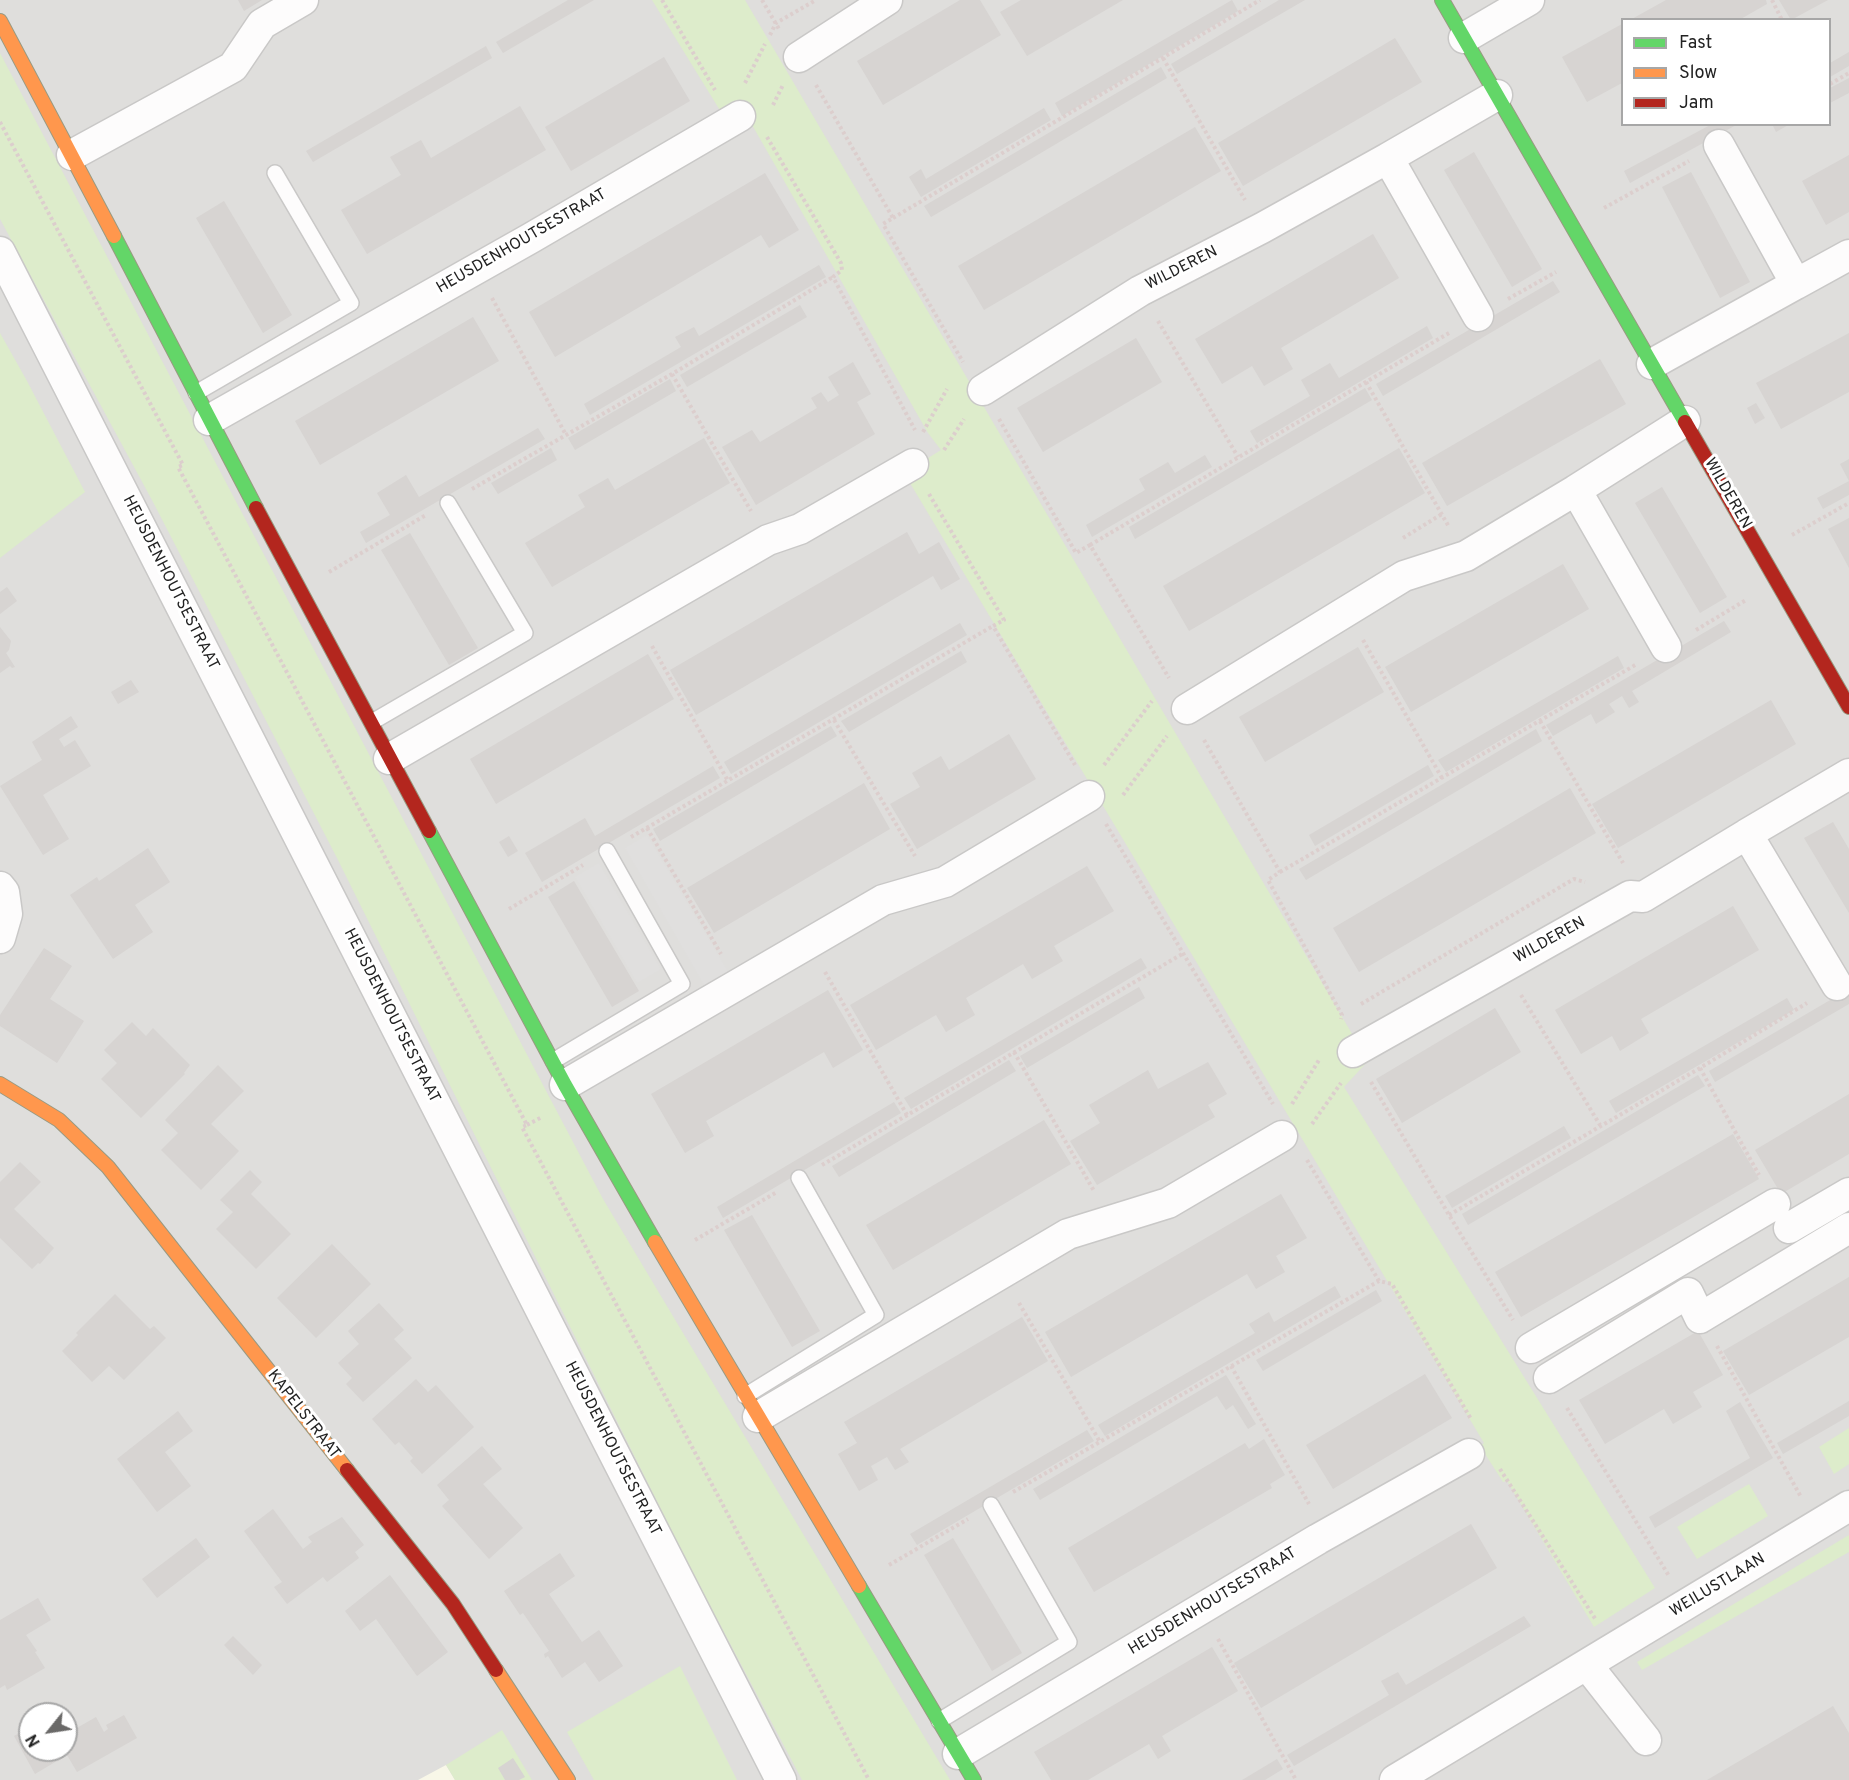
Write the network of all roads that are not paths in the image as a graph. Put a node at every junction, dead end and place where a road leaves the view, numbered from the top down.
1 (303, 0) edge
2 (887, 0) edge
3 (1442, 0) edge
4 (1529, 0) edge
5 (0, 21) edge
6 (1464, 38) junction
7 (799, 57) road end
8 (1497, 95) junction
9 (745, 116) road end
10 (1719, 145) road end
11 (72, 155) junction
12 (1388, 158) junction
13 (275, 172) dead end
14 (0, 252) edge
15 (1849, 255) edge
16 (1796, 284) junction
17 (1478, 316) road end
18 (1652, 364) junction
19 (983, 390) road end
20 (196, 393) junction
21 (209, 420) junction
22 (1684, 421) junction
23 (927, 460) road end
24 (1576, 490) junction
25 (448, 502) road end
26 (1666, 647) road end
27 (1846, 696) edge
28 (1187, 710) road end
29 (372, 722) junction
30 (389, 759) junction
31 (1849, 774) edge
32 (1094, 801) road end
33 (1747, 834) junction
34 (607, 851) road end
35 (0, 887) edge
36 (0, 938) edge
37 (1837, 985) road end
38 (1349, 1065) road end
39 (559, 1073) junction
40 (0, 1084) edge
41 (1287, 1133) road end
42 (799, 1178) road end
43 (1849, 1193) edge
44 (1849, 1228) edge
45 (1671, 1265) junction
46 (1694, 1305) junction
47 (1531, 1348) dead end
48 (1549, 1378) dead end
49 (752, 1406) junction
50 (1473, 1441) road end
51 (992, 1505) road end
52 (1849, 1506) edge
53 (1587, 1665) junction
54 (939, 1721) junction
55 (1647, 1740) dead end
56 (958, 1754) junction
57 (568, 1780) edge
58 (781, 1780) edge
59 (974, 1780) edge
60 (1395, 1780) edge

1 - 11 street
2 - 7 street
3 - 6 street, WILDEREN
4 - 6 street
5 - 11 street
6 - 8 street, WILDEREN
8 - 12 street, WILDEREN
8 - 18 street, WILDEREN
9 - 21 street, HEUSDENHOUTSESTRAAT
10 - 16 street
11 - 20 street
12 - 17 street
12 - 19 street, WILDEREN
13 - 20 lane
14 - 58 street, HEUSDENHOUTSESTRAAT
15 - 16 street
16 - 18 street
18 - 22 street, WILDEREN
20 - 21 street
21 - 29 street
22 - 24 street
22 - 27 street, WILDEREN
23 - 30 street
24 - 26 street
24 - 28 street
25 - 29 lane
29 - 30 street
30 - 39 street
31 - 33 street, WILDEREN
32 - 39 street
33 - 37 street
33 - 38 street, WILDEREN
34 - 39 lane
35 - 36 street
39 - 49 street
40 - 57 street, KAPELSTRAAT
41 - 49 street
42 - 49 lane
43 - 45 street
44 - 46 street
45 - 46 street
45 - 47 street
46 - 48 street
49 - 54 street
50 - 56 street, HEUSDENHOUTSESTRAAT
51 - 54 lane
52 - 53 street, WEILUSTLAAN
53 - 55 street
53 - 60 street, WEILUSTLAAN
54 - 56 street
56 - 59 street

